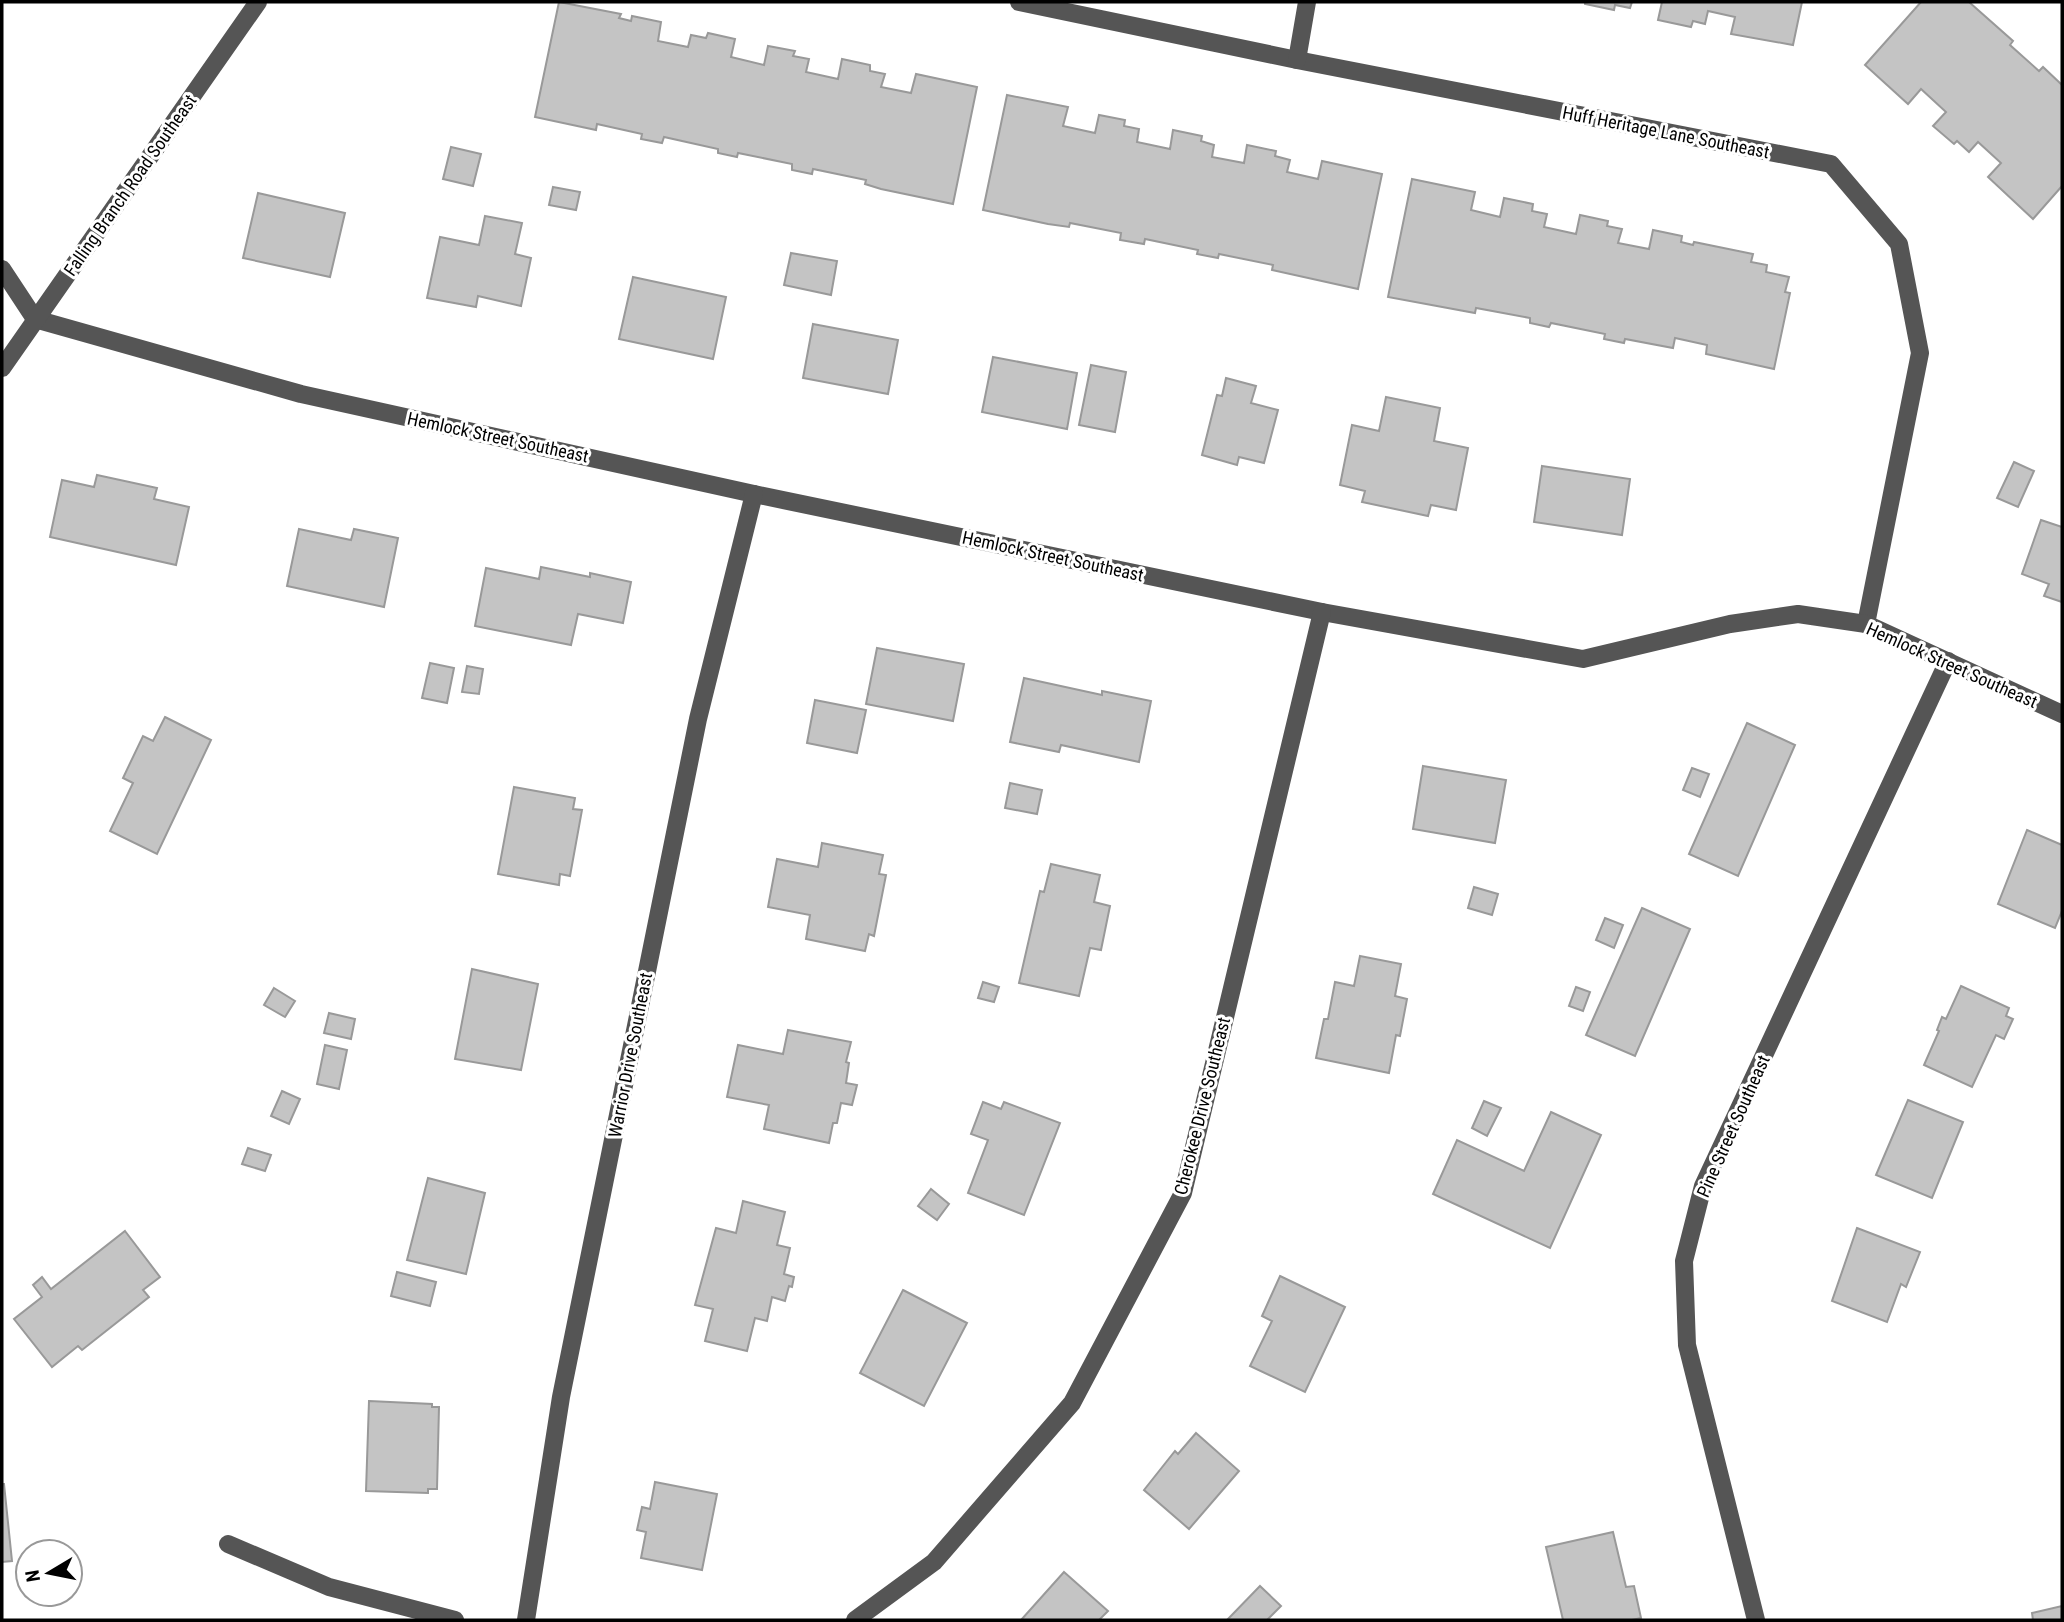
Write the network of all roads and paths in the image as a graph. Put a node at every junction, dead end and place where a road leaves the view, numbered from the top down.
1 (258, 2) edge
2 (1019, 2) edge
3 (1307, 2) edge
4 (1297, 60) junction
5 (2, 269) edge
6 (35, 319) junction
7 (2, 368) edge
8 (754, 494) junction
9 (1322, 612) junction
10 (1866, 624) junction
11 (1948, 661) junction
12 (2062, 714) edge
13 (228, 1544) dead end
14 (455, 1620) edge
15 (526, 1620) edge
16 (855, 1620) edge
17 (1756, 1620) edge

1 - 6 street, Falling Branch Road Southeast
2 - 4 street, Huff Heritage Lane Southeast
3 - 4 street
4 - 10 street, Huff Heritage Lane Southeast
5 - 6 street
6 - 7 street, Falling Branch Road Southeast
6 - 8 street, Hemlock Street Southeast
8 - 9 street, Hemlock Street Southeast
8 - 15 street, Warrior Drive Southeast
9 - 10 street, Hemlock Street Southeast
9 - 16 street, Cherokee Drive Southeast
10 - 11 street, Hemlock Street Southeast
11 - 12 street, Hemlock Street Southeast
11 - 17 street, Pine Street Southeast
13 - 14 street

